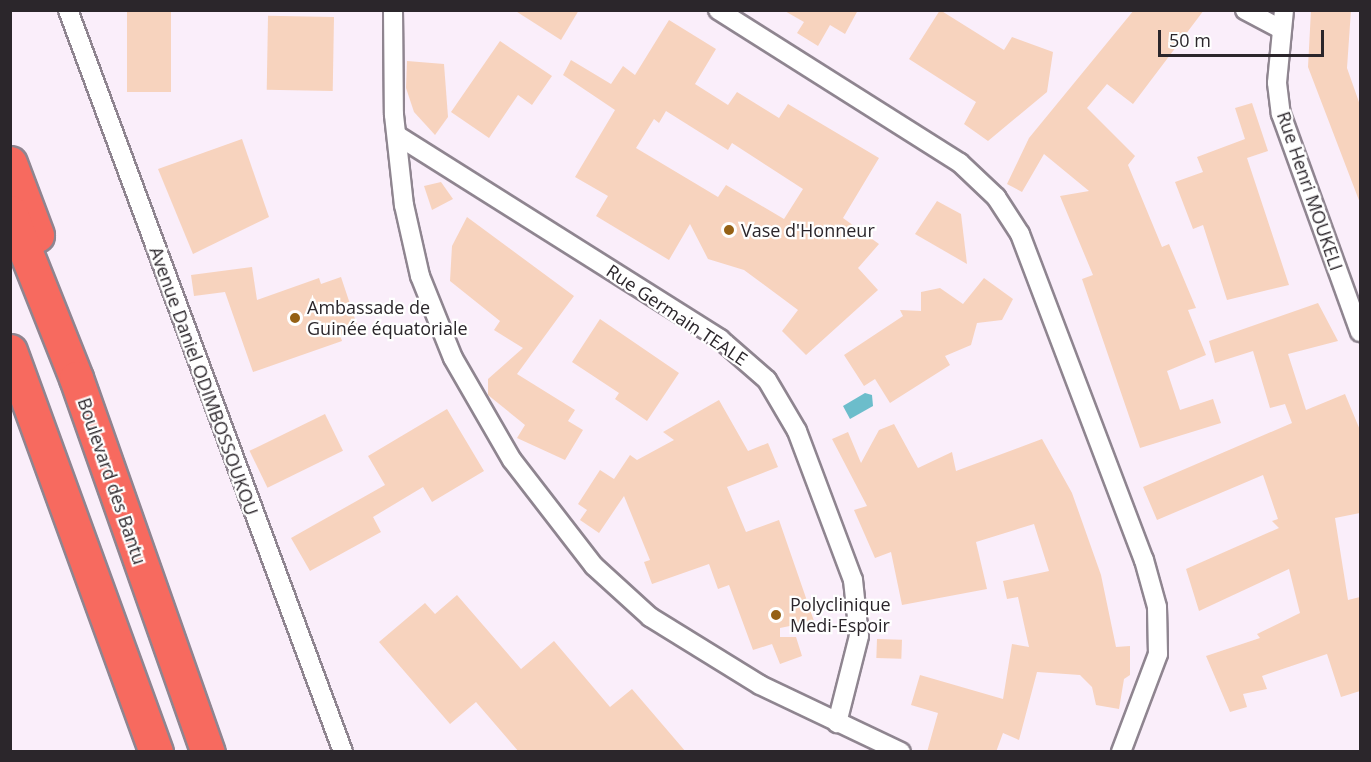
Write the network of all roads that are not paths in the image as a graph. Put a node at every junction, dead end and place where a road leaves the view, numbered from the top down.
1 (69, 10) edge
2 (393, 10) edge
3 (718, 10) edge
4 (1245, 10) edge
5 (1284, 10) edge
6 (1279, 28) junction
7 (398, 136) junction
8 (10, 163) edge
9 (10, 212) edge
10 (1360, 332) edge
11 (10, 351) edge
12 (10, 367) edge
13 (76, 378) junction
14 (28, 397) junction
15 (837, 723) junction
16 (156, 752) edge
17 (208, 752) edge
18 (343, 752) edge
19 (901, 752) edge
20 (1121, 752) edge

1 - 18 street, Avenue Daniel ODIMBOSSOUKOU
2 - 7 street
3 - 20 street
4 - 6 street
5 - 6 street, Rue Henri MOUKELI
6 - 10 street, Rue Henri MOUKELI
7 - 15 street
7 - 15 street, Rue Germain TEALE
8 - 13 highway
9 - 13 highway, Boulevard des Bantu
11 - 14 highway
12 - 14 highway
13 - 17 highway, Boulevard des Bantu
14 - 16 highway
15 - 19 street

